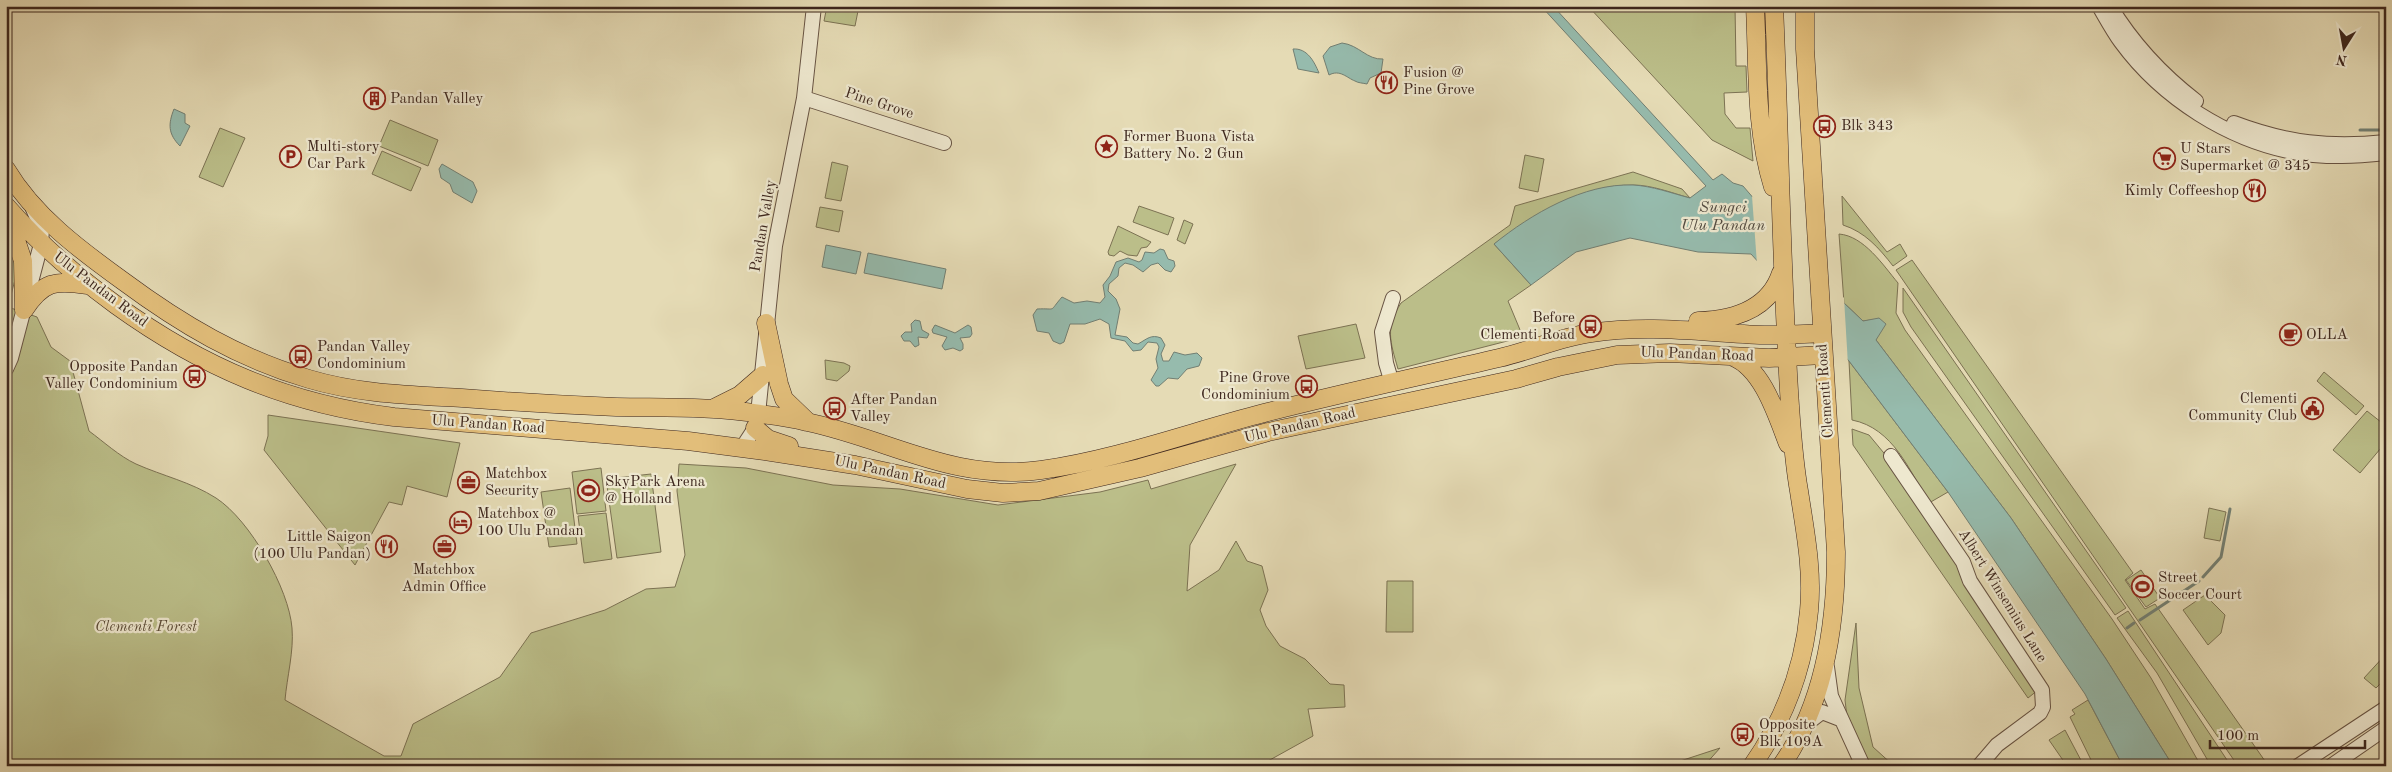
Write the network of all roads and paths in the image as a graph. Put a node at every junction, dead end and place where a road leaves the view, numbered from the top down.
1 (814, 6) edge
2 (1755, 6) edge
3 (1774, 6) edge
4 (1805, 6) edge
5 (2099, 6) edge
6 (2110, 6) edge
7 (804, 98) junction
8 (2386, 142) edge
9 (944, 143) dead end
10 (2386, 153) edge
11 (6, 169) edge
12 (31, 204) junction
13 (6, 208) edge
14 (1780, 209) junction
15 (41, 244) junction
16 (1783, 265) junction
17 (88, 285) junction
18 (1393, 298) dead end
19 (24, 310) junction
20 (766, 323) junction
21 (1666, 328) junction
22 (1822, 333) junction
23 (1786, 334) junction
24 (1532, 348) junction
25 (1823, 355) junction
26 (1729, 356) junction
27 (1788, 357) junction
28 (1558, 367) junction
29 (6, 369) edge
30 (763, 375) junction
31 (1392, 383) junction
32 (712, 409) junction
33 (756, 421) junction
34 (808, 422) junction
35 (742, 448) junction
36 (1891, 456) dead end
37 (1794, 459) junction
38 (855, 465) junction
39 (1826, 659) junction
40 (2386, 708) edge
41 (1840, 719) junction
42 (2386, 728) edge
43 (1801, 729) junction
44 (1752, 766) edge
45 (1782, 766) edge
46 (1863, 766) edge
47 (1979, 766) edge
48 (2298, 766) edge
49 (2330, 766) edge

1 - 7 street, Pandan Valley
2 - 14 main road
3 - 14 main road
4 - 22 main road, Clementi Road
5 - 10 street
6 - 8 street
7 - 9 street, Pine Grove
7 - 20 street, Pandan Valley
11 - 12 main road, Ulu Pandan Road
12 - 15 street
12 - 32 main road, Ulu Pandan Road
13 - 15 main road, Ulu Pandan Road
13 - 19 main road
14 - 16 main road
15 - 17 main road, Ulu Pandan Road
15 - 19 street
16 - 21 main road
16 - 23 main road
17 - 19 main road
17 - 35 main road, Ulu Pandan Road
18 - 31 street
19 - 29 street
20 - 30 street, Pandan Valley
20 - 34 main road
21 - 23 main road, Ulu Pandan Road
21 - 24 main road, Ulu Pandan Road
22 - 23 main road, Ulu Pandan Road
22 - 25 main road, Clementi Road
23 - 27 main road
24 - 28 main road
24 - 31 main road, Ulu Pandan Road
25 - 27 main road, Ulu Pandan Road
25 - 39 main road, Clementi Road
26 - 27 main road, Ulu Pandan Road
26 - 28 main road, Ulu Pandan Road
26 - 37 main road
27 - 37 main road
28 - 38 main road, Ulu Pandan Road
30 - 32 main road
30 - 33 street, Pandan Valley
31 - 34 main road, Ulu Pandan Road
32 - 33 main road, Ulu Pandan Road
33 - 34 main road, Ulu Pandan Road
33 - 35 street, Pandan Valley
33 - 38 main road
35 - 38 main road, Ulu Pandan Road
36 - 47 street, Albert Winsemius Lane
37 - 44 main road
39 - 41 street
39 - 43 main road, Clementi Road
40 - 48 street
41 - 43 street
41 - 46 street
42 - 49 street
43 - 45 main road, Clementi Road

